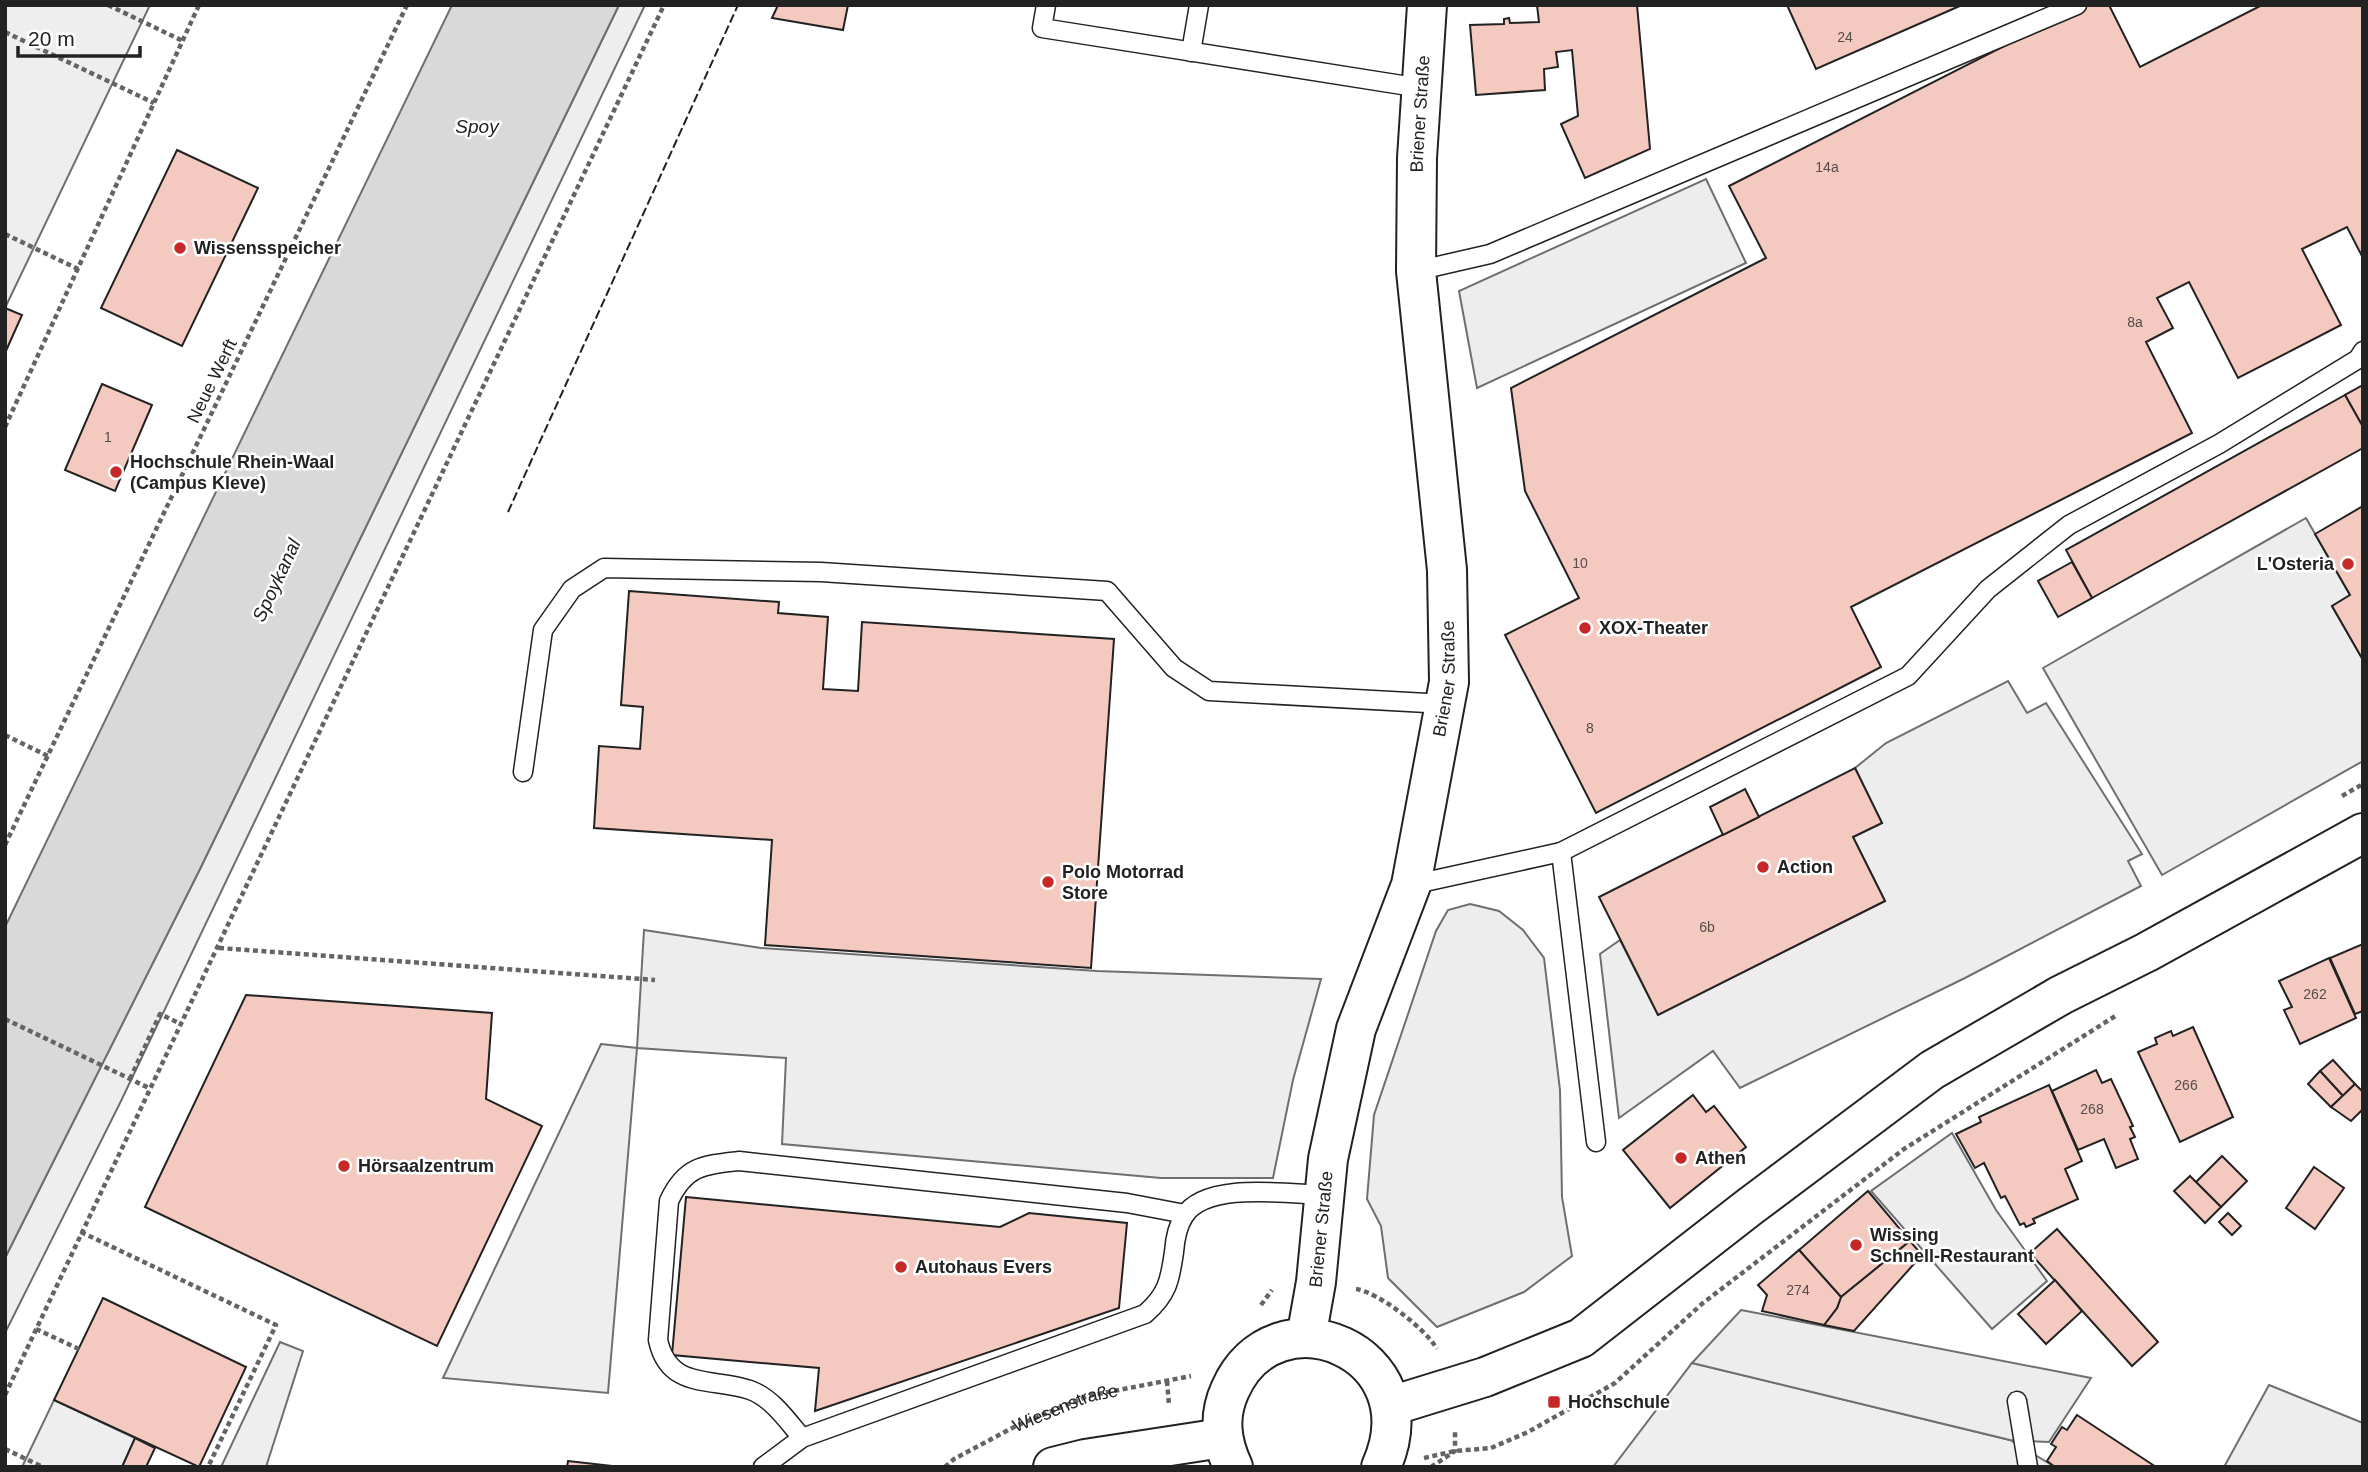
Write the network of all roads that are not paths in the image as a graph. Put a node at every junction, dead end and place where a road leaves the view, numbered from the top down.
1 (1046, 5) edge
2 (1199, 5) edge
3 (1427, 5) edge
4 (2077, 5) edge
5 (1191, 52) junction
6 (1421, 88) junction
7 (1416, 271) junction
8 (2363, 351) edge
9 (1445, 704) junction
10 (523, 772) dead end
11 (2363, 833) edge
12 (1561, 852) junction
13 (1411, 885) junction
14 (1596, 1142) dead end
15 (1324, 1195) junction
16 (1185, 1214) junction
17 (1306, 1338) junction
18 (2017, 1401) dead end
19 (1391, 1406) junction
20 (802, 1438) junction
21 (1228, 1452) edge
22 (763, 1467) edge
23 (1054, 1467) edge
24 (1381, 1467) edge
25 (2028, 1467) edge

1 - 5 lane
2 - 5 lane
3 - 6 street, Briener Straße
4 - 7 lane
5 - 6 lane
6 - 7 street, Briener Straße
7 - 9 street, Briener Straße
8 - 12 lane
9 - 10 lane
9 - 13 street, Briener Straße
11 - 19 street
12 - 13 lane
12 - 14 lane
13 - 15 street, Briener Straße
15 - 16 lane
15 - 17 street, Briener Straße
16 - 20 lane
16 - 20 lane
17 - 19 street
17 - 21 street
18 - 25 lane
19 - 24 street
20 - 22 lane
21 - 23 street

